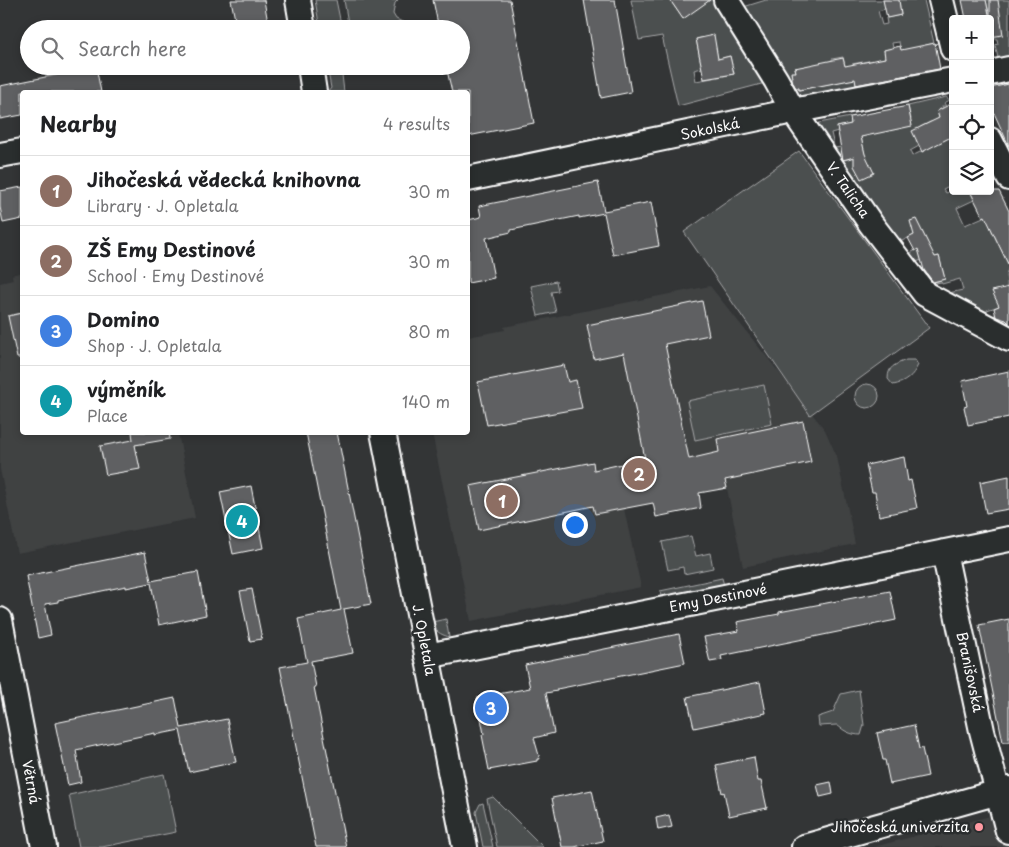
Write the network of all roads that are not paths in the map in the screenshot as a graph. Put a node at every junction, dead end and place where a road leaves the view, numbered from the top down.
1 (298, 0) edge
2 (726, 0) edge
3 (942, 0) edge
4 (301, 20) edge
5 (949, 31) edge
6 (1009, 69) edge
7 (994, 72) edge
8 (311, 75) edge
9 (949, 81) edge
10 (314, 90) edge
11 (794, 111) junction
12 (994, 148) edge
13 (20, 150) edge
14 (0, 155) edge
15 (1009, 178) edge
16 (470, 179) edge
17 (1009, 339) edge
18 (384, 435) edge
19 (1009, 539) edge
20 (944, 552) junction
21 (0, 620) edge
22 (427, 656) junction
23 (9, 721) edge
24 (1003, 791) edge
25 (1008, 830) edge
26 (39, 846) edge
27 (465, 847) edge
28 (804, 847) edge

1 - 4 street
2 - 11 street, V. Talicha
3 - 5 street
6 - 7 street
8 - 10 street
9 - 11 street, Sokolská
11 - 16 street, Sokolská
11 - 17 street, V. Talicha
12 - 15 street
13 - 14 street
18 - 22 street, J. Opletala
19 - 20 street, Emy Destinové
20 - 22 street, Emy Destinové
20 - 24 street, Branišovská
21 - 23 street, Větrná
22 - 27 street, J. Opletala
23 - 26 street, Větrná
24 - 25 street, Branišovská
24 - 28 street

